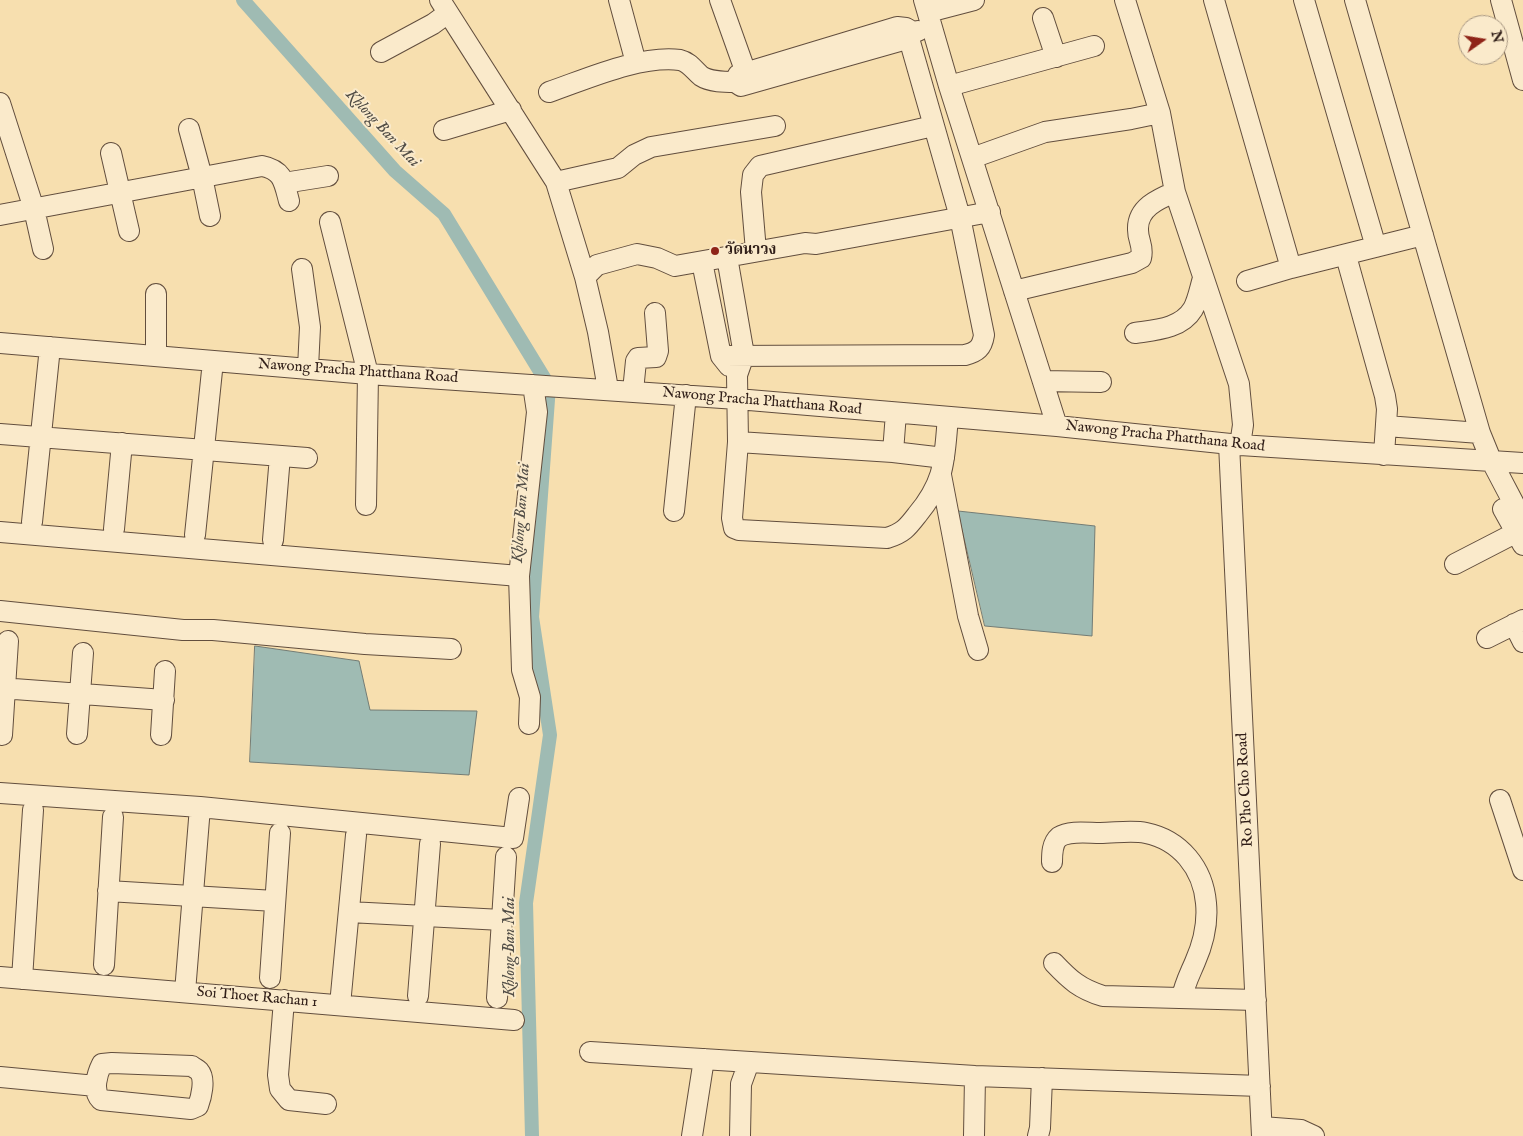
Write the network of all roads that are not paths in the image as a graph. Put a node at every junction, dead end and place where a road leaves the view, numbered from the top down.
1 (619, 0) edge
2 (720, 0) edge
3 (974, 0) edge
4 (1125, 0) edge
5 (1214, 0) edge
6 (1304, 0) edge
7 (1355, 0) edge
8 (1501, 0) edge
9 (444, 6) edge
10 (1043, 18) dead end
11 (919, 23) edge
12 (1094, 46) dead end
13 (381, 52) dead end
14 (1056, 57) junction
15 (636, 63) junction
16 (741, 77) junction
17 (1523, 80) edge
18 (949, 86) junction
19 (549, 92) dead end
20 (0, 103) edge
21 (511, 110) junction
22 (1160, 113) junction
23 (775, 126) dead end
24 (933, 126) junction
25 (189, 129) dead end
26 (444, 130) dead end
27 (111, 153) dead end
28 (972, 158) junction
29 (328, 176) dead end
30 (202, 178) junction
31 (556, 182) junction
32 (1175, 192) junction
33 (120, 193) junction
34 (34, 209) junction
35 (990, 212) junction
36 (0, 215) edge
37 (210, 216) dead end
38 (960, 217) junction
39 (330, 222) dead end
40 (129, 232) dead end
41 (1423, 235) junction
42 (1376, 247) junction
43 (43, 249) dead end
44 (756, 252) junction
45 (1346, 256) junction
46 (727, 258) junction
47 (702, 262) junction
48 (1291, 268) junction
49 (302, 269) dead end
50 (585, 277) junction
51 (1203, 278) junction
52 (1247, 280) dead end
53 (1014, 291) junction
54 (156, 294) dead end
55 (655, 313) dead end
56 (1135, 333) dead end
57 (0, 343) edge
58 (50, 347) junction
59 (744, 355) junction
60 (156, 356) junction
61 (721, 356) junction
62 (213, 361) junction
63 (308, 368) junction
64 (368, 374) junction
65 (737, 375) junction
66 (1042, 381) junction
67 (1101, 382) dead end
68 (536, 385) junction
69 (608, 390) junction
70 (633, 391) junction
71 (686, 395) junction
72 (737, 399) junction
73 (896, 413) junction
74 (948, 417) junction
75 (1057, 426) junction
76 (1386, 426) junction
77 (1480, 433) junction
78 (0, 434) edge
79 (41, 437) junction
80 (738, 442) junction
81 (122, 444) junction
82 (1235, 445) junction
83 (204, 450) junction
84 (893, 452) junction
85 (1384, 455) junction
86 (280, 456) junction
87 (307, 458) dead end
88 (1483, 460) junction
89 (1523, 463) edge
90 (943, 466) junction
91 (366, 505) dead end
92 (674, 511) dead end
93 (32, 522) dead end
94 (114, 529) dead end
95 (0, 532) edge
96 (1521, 532) edge
97 (195, 535) dead end
98 (273, 540) dead end
99 (1456, 564) dead end
100 (519, 576) junction
101 (0, 611) edge
102 (1520, 628) edge
103 (1487, 638) dead end
104 (8, 641) dead end
105 (451, 649) dead end
106 (978, 650) dead end
107 (84, 653) dead end
108 (165, 671) dead end
109 (3, 688) edge
110 (80, 693) junction
111 (164, 700) junction
112 (529, 724) dead end
113 (77, 734) dead end
114 (2, 735) dead end
115 (161, 735) dead end
116 (0, 793) edge
117 (519, 798) dead end
118 (1500, 800) dead end
119 (200, 807) junction
120 (33, 810) dead end
121 (113, 817) dead end
122 (280, 832) dead end
123 (356, 835) dead end
124 (430, 844) dead end
125 (506, 857) dead end
126 (1052, 862) dead end
127 (1523, 870) edge
128 (108, 890) junction
129 (192, 896) junction
130 (275, 901) junction
131 (348, 912) junction
132 (424, 917) junction
133 (502, 920) junction
134 (1054, 963) dead end
135 (104, 965) dead end
136 (270, 978) dead end
137 (22, 979) junction
138 (0, 980) edge
139 (185, 992) junction
140 (418, 996) dead end
141 (497, 998) dead end
142 (1182, 998) junction
143 (284, 1000) junction
144 (1256, 1000) junction
145 (340, 1005) junction
146 (514, 1020) dead end
147 (590, 1052) dead end
148 (704, 1059) junction
149 (749, 1062) junction
150 (975, 1076) junction
151 (0, 1077) edge
152 (1042, 1078) junction
153 (96, 1086) junction
154 (1260, 1086) junction
155 (326, 1104) dead end
156 (1262, 1132) edge
157 (692, 1136) edge
158 (740, 1136) edge
159 (974, 1136) edge
160 (1038, 1136) edge
161 (1314, 1136) edge

1 - 15 street
2 - 16 street
3 - 11 street
4 - 22 street, Ro Pho Cho Road
5 - 48 street
6 - 42 street
7 - 41 street
8 - 17 street
9 - 13 street
9 - 21 street
10 - 14 street
11 - 16 street
11 - 18 street
11 - 24 street
12 - 14 street
14 - 18 street
15 - 16 street
15 - 19 street
18 - 28 street
20 - 34 street
21 - 26 street
21 - 31 street
22 - 28 street
22 - 32 street, Ro Pho Cho Road
23 - 31 street
24 - 38 street
24 - 44 street
25 - 30 street
27 - 33 street
28 - 35 street
29 - 30 street
30 - 33 street
30 - 37 street
31 - 50 street
32 - 51 street, Ro Pho Cho Road
32 - 53 street
33 - 34 street
33 - 40 street
34 - 36 street
34 - 43 street
35 - 38 street
35 - 53 street
38 - 44 street
38 - 59 street
39 - 64 street
41 - 42 street
41 - 77 street
42 - 45 street
44 - 46 street
45 - 48 street
45 - 76 street
46 - 47 street
46 - 59 street
47 - 50 street
47 - 61 street
48 - 52 street
49 - 63 street
50 - 69 street
51 - 56 street
51 - 82 street, Ro Pho Cho Road
53 - 66 street
54 - 60 street
55 - 70 street
57 - 58 street, Nawong Pracha Phatthana Road
58 - 60 street, Nawong Pracha Phatthana Road
58 - 79 street
59 - 61 street
59 - 65 street
60 - 62 street, Nawong Pracha Phatthana Road
61 - 65 street
62 - 63 street, Nawong Pracha Phatthana Road
62 - 83 street
63 - 64 street, Nawong Pracha Phatthana Road
64 - 68 street, Nawong Pracha Phatthana Road
64 - 91 street
65 - 72 street
66 - 67 street
66 - 75 street
68 - 69 street, Nawong Pracha Phatthana Road
68 - 100 street
69 - 70 street, Nawong Pracha Phatthana Road
70 - 71 street, Nawong Pracha Phatthana Road
71 - 72 street, Nawong Pracha Phatthana Road
71 - 92 street
72 - 73 street, Nawong Pracha Phatthana Road
72 - 80 street
73 - 74 street, Nawong Pracha Phatthana Road
73 - 84 street
74 - 75 street, Nawong Pracha Phatthana Road
74 - 90 street
75 - 82 street, Nawong Pracha Phatthana Road
76 - 77 street
76 - 85 street
77 - 88 street
78 - 79 street
79 - 81 street
79 - 93 street
80 - 84 street
80 - 90 street
81 - 83 street
81 - 94 street
82 - 85 street, Nawong Pracha Phatthana Road
82 - 144 street, Ro Pho Cho Road
83 - 86 street
83 - 97 street
84 - 90 street
85 - 88 street, Nawong Pracha Phatthana Road
86 - 87 street
86 - 98 street
88 - 89 street, Nawong Pracha Phatthana Road
88 - 96 street
90 - 106 street
95 - 100 street
96 - 99 street
100 - 112 street
101 - 105 street
102 - 103 street
104 - 109 street
107 - 110 street
108 - 111 street
109 - 110 street
109 - 114 street
110 - 111 street
110 - 113 street
111 - 115 street
116 - 119 street
117 - 119 street
118 - 127 street
119 - 129 street
120 - 137 street
121 - 128 street
122 - 130 street
123 - 131 street
124 - 132 street
125 - 133 street
126 - 142 street
128 - 129 street
128 - 135 street
129 - 130 street
129 - 139 street
130 - 136 street
131 - 132 street
131 - 145 street
132 - 133 street
132 - 140 street
133 - 141 street
134 - 142 street
137 - 138 street, Soi Thoet Rachan 1
137 - 139 street, Soi Thoet Rachan 1
139 - 143 street, Soi Thoet Rachan 1
142 - 144 street
143 - 145 street, Soi Thoet Rachan 1
143 - 155 street
144 - 154 street, Ro Pho Cho Road
145 - 146 street, Soi Thoet Rachan 1
147 - 148 street
148 - 149 street
148 - 157 street
149 - 150 street
149 - 158 street
150 - 152 street
150 - 159 street
151 - 153 street
152 - 154 street
152 - 160 street
153 - 153 street
154 - 156 street, Ro Pho Cho Road
156 - 161 street

